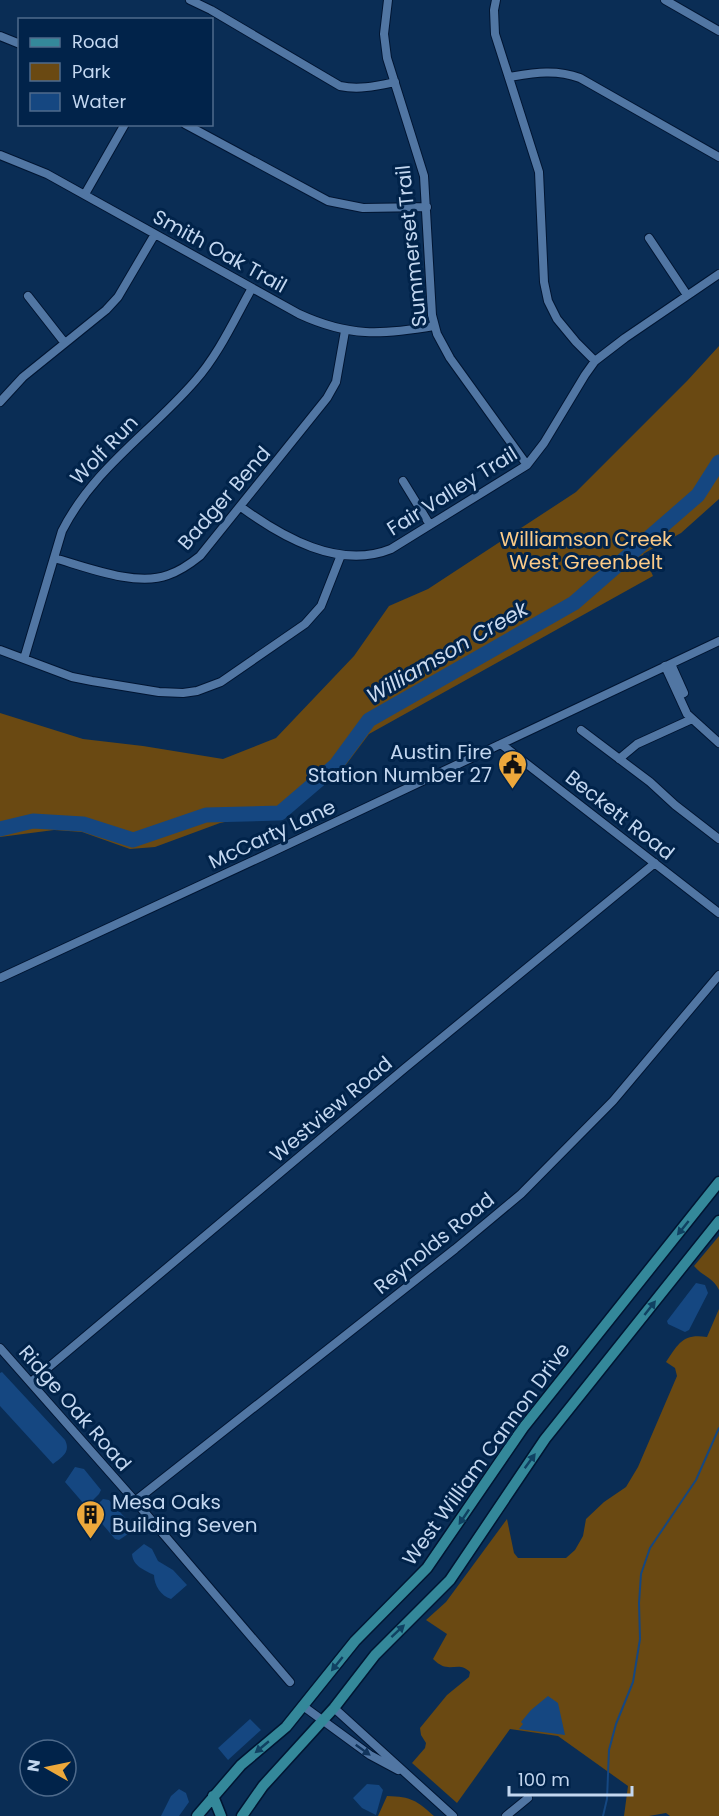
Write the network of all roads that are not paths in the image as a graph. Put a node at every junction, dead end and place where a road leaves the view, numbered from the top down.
1 (189, 0) edge
2 (388, 0) edge
3 (496, 0) edge
4 (666, 0) edge
5 (719, 31) edge
6 (0, 36) edge
7 (18, 43) edge
8 (509, 77) junction
9 (395, 82) junction
10 (123, 126) edge
11 (189, 126) edge
12 (0, 155) edge
13 (719, 157) edge
14 (85, 195) junction
15 (427, 207) junction
16 (154, 234) junction
17 (649, 238) dead end
18 (719, 274) edge
19 (252, 288) junction
20 (687, 295) junction
21 (28, 296) dead end
22 (434, 326) junction
23 (345, 331) junction
24 (64, 342) junction
25 (595, 361) junction
26 (0, 402) edge
27 (527, 465) junction
28 (403, 481) dead end
29 (241, 507) junction
30 (430, 525) junction
31 (341, 555) junction
32 (54, 558) junction
33 (719, 641) edge
34 (0, 650) edge
35 (24, 659) junction
36 (668, 665) junction
37 (692, 719) junction
38 (581, 730) dead end
39 (719, 743) edge
40 (501, 744) junction
41 (618, 759) junction
42 (719, 839) edge
43 (655, 864) junction
44 (719, 913) edge
45 (719, 975) edge
46 (0, 978) edge
47 (719, 1182) edge
48 (719, 1221) edge
49 (0, 1348) edge
50 (31, 1382) junction
51 (135, 1501) junction
52 (290, 1682) dead end
53 (303, 1706) junction
54 (333, 1708) junction
55 (322, 1720) junction
56 (406, 1775) junction
57 (213, 1796) junction
58 (528, 1798) dead end
59 (197, 1816) edge
60 (221, 1816) edge
61 (242, 1816) edge
62 (453, 1816) edge
63 (506, 1816) edge

1 - 9 street
2 - 9 street, Summerset Trail
3 - 8 street
4 - 5 street
6 - 7 street
8 - 13 street
8 - 25 street
9 - 15 street, Summerset Trail
10 - 14 street
11 - 15 street
12 - 14 street, Smith Oak Trail
14 - 16 street, Smith Oak Trail
15 - 22 street, Summerset Trail
16 - 19 street, Smith Oak Trail
16 - 24 street
17 - 20 street
18 - 20 street, Fair Valley Trail
19 - 23 street, Smith Oak Trail
19 - 32 street, Wolf Run
20 - 25 street, Fair Valley Trail
21 - 24 street
22 - 23 street, Smith Oak Trail
22 - 27 street, Summerset Trail
23 - 29 street, Badger Bend
24 - 26 street
25 - 27 street, Fair Valley Trail
27 - 30 street, Fair Valley Trail
28 - 30 street
29 - 31 street, Fair Valley Trail
29 - 32 street, Badger Bend
30 - 31 street, Fair Valley Trail
31 - 35 street
32 - 35 street, Wolf Run
33 - 36 street, McCarty Lane
34 - 35 street
36 - 37 street
36 - 40 street, McCarty Lane
37 - 39 street
37 - 41 street
38 - 41 street
40 - 43 street, Beckett Road
40 - 46 street, McCarty Lane
41 - 42 street
43 - 44 street, Beckett Road
43 - 50 street, Westview Road
45 - 51 street, Reynolds Road
47 -> 53 main road, West William Cannon Drive
54 -> 48 main road, West William Cannon Drive
49 - 50 street, Ridge Oak Road
50 - 51 street, Ridge Oak Road
51 - 52 street, Ridge Oak Road
53 - 55 street
53 -> 57 main road, West William Cannon Drive
54 - 55 main road, West William Cannon Drive
54 - 56 street
55 -> 56 street
55 - 61 main road, West William Cannon Drive
56 - 62 street
57 - 59 main road, West William Cannon Drive
57 - 60 main road
58 - 63 street

